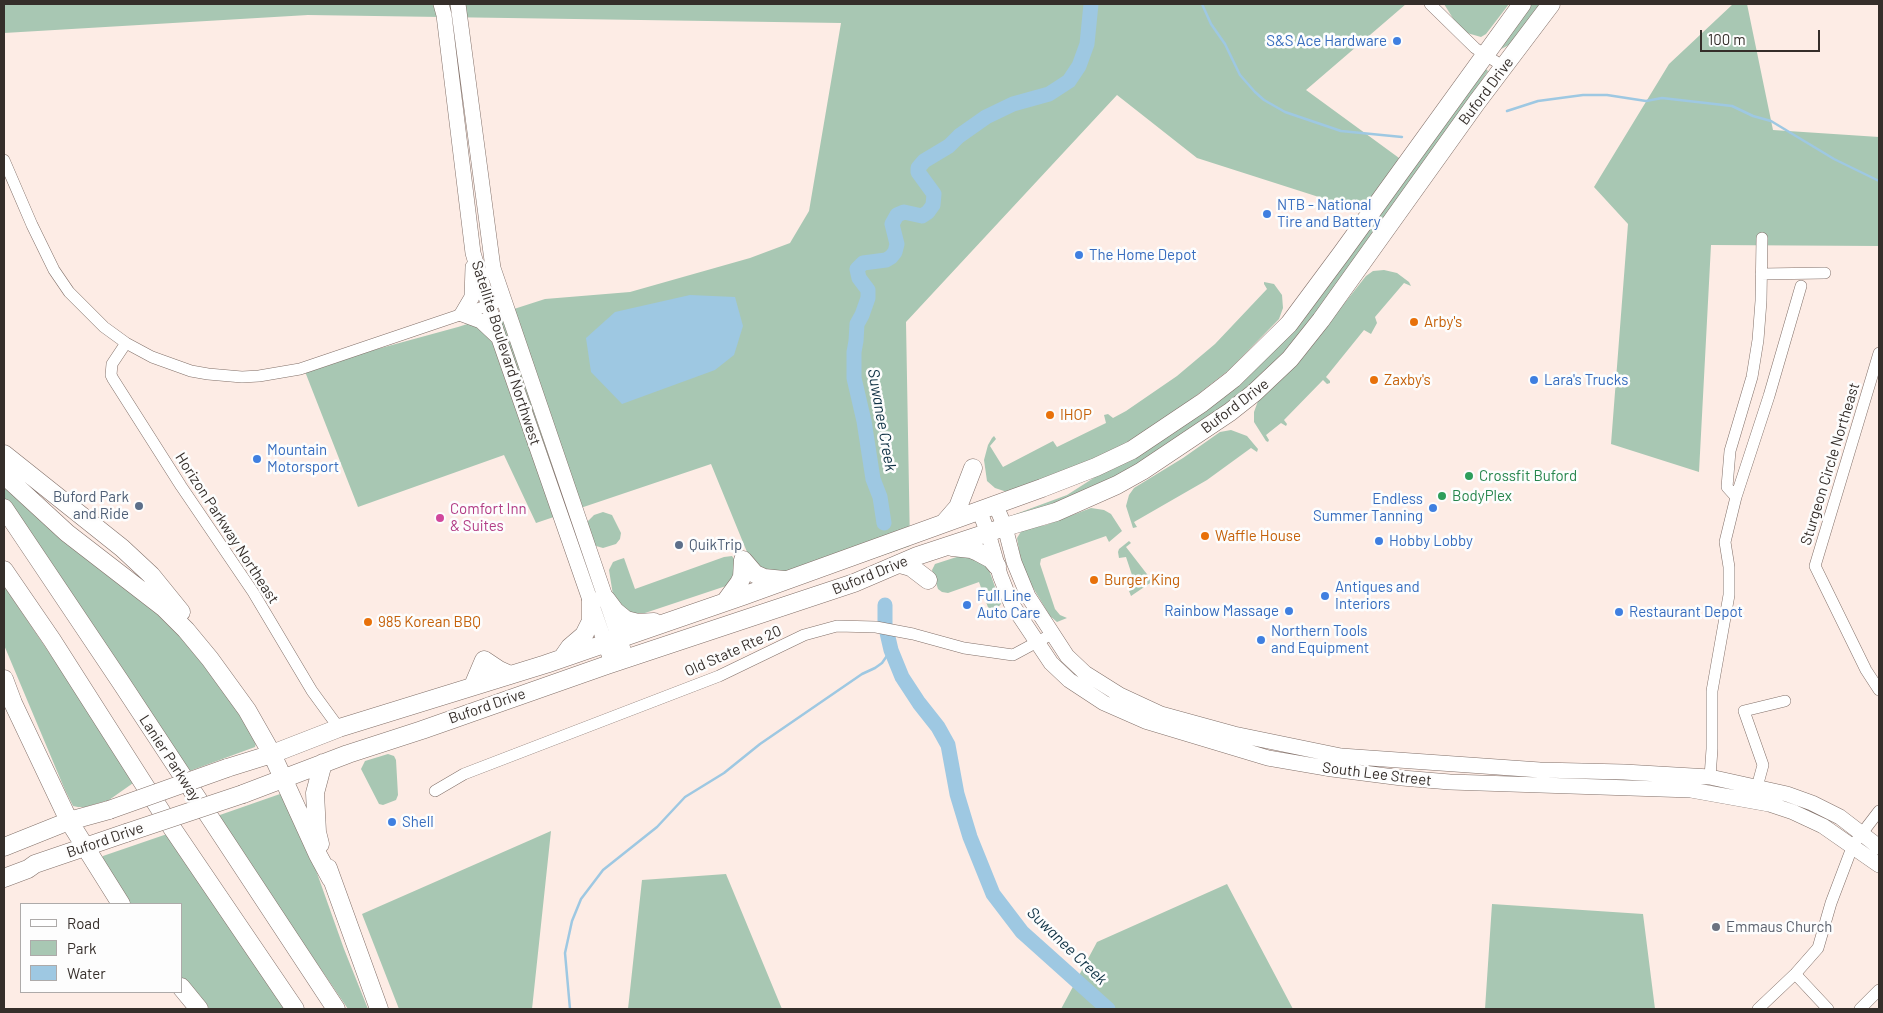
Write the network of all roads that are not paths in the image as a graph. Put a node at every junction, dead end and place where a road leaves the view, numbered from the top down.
1 (441, 4) edge
2 (458, 4) edge
3 (1430, 4) edge
4 (1522, 4) edge
5 (1551, 4) edge
6 (1484, 55) junction
7 (1504, 67) junction
8 (4, 160) edge
9 (1762, 238) dead end
10 (473, 253) junction
11 (1825, 273) dead end
12 (1761, 274) junction
13 (1800, 286) dead end
14 (504, 300) junction
15 (489, 305) junction
16 (462, 314) junction
17 (499, 337) junction
18 (126, 342) junction
19 (1879, 353) edge
20 (4, 454) edge
21 (973, 468) dead end
22 (4, 476) edge
23 (1736, 497) junction
24 (995, 504) junction
25 (4, 508) edge
26 (979, 510) junction
27 (943, 524) junction
28 (1005, 527) junction
29 (988, 533) junction
30 (940, 548) junction
31 (900, 564) junction
32 (997, 566) junction
33 (4, 570) edge
34 (787, 581) junction
35 (598, 599) junction
36 (725, 602) junction
37 (672, 621) junction
38 (1052, 634) junction
39 (613, 641) junction
40 (1036, 641) junction
41 (561, 658) junction
42 (210, 659) junction
43 (619, 661) junction
44 (4, 679) edge
45 (1879, 690) edge
46 (1785, 701) dead end
47 (254, 722) junction
48 (339, 728) junction
49 (322, 735) junction
50 (272, 754) junction
51 (323, 763) junction
52 (284, 777) junction
53 (1710, 778) junction
54 (1757, 788) junction
55 (435, 791) dead end
56 (1879, 811) edge
57 (69, 821) junction
58 (1862, 833) junction
59 (1853, 845) junction
60 (4, 847) edge
61 (1879, 847) edge
62 (84, 848) junction
63 (1879, 865) edge
64 (4, 878) edge
65 (331, 879) junction
66 (120, 903) edge
67 (1796, 973) junction
68 (182, 989) edge
69 (1879, 990) edge
70 (199, 1009) edge
71 (294, 1009) edge
72 (336, 1009) edge
73 (380, 1009) edge
74 (1758, 1009) edge
75 (1828, 1009) edge
76 (1860, 1009) edge

1 - 10 main road, Satellite Boulevard Northwest
2 - 14 main road, Satellite Boulevard Northwest
3 - 6 street
4 - 6 highway, Buford Drive
5 - 7 highway, Buford Drive
6 - 7 street
6 - 24 highway, Buford Drive
7 - 28 highway, Buford Drive
8 - 18 street
9 - 12 street
10 - 15 main road, Satellite Boulevard Northwest
10 - 16 main road
11 - 12 street
12 - 23 street
13 - 23 street
14 - 15 street
14 - 35 main road, Satellite Boulevard Northwest
15 - 16 street
15 - 17 main road, Satellite Boulevard Northwest
16 - 17 main road
16 - 18 street
17 - 35 main road, Satellite Boulevard Northwest
18 - 48 street, Horizon Parkway Northeast
19 - 45 street, Sturgeon Circle Northeast
20 - 42 highway
21 - 27 highway
22 - 42 highway
23 - 53 street
24 - 26 highway, Buford Drive
24 - 28 main road, South Lee Street
25 - 72 highway, Lanier Parkway
26 - 27 highway, Buford Drive
26 - 29 main road, South Lee Street
27 - 34 highway, Buford Drive
28 - 29 highway, Buford Drive
28 - 38 main road, South Lee Street
29 - 30 highway, Buford Drive
29 - 32 main road, South Lee Street
30 - 31 highway, Buford Drive
30 - 31 highway
30 - 32 highway
31 - 43 highway, Buford Drive
32 - 40 main road, South Lee Street
33 - 71 highway
34 - 36 highway, Buford Drive
34 - 36 highway
35 - 37 highway
35 - 39 main road, Satellite Boulevard Northwest
35 - 41 highway
36 - 37 highway, Buford Drive
37 - 39 highway, Buford Drive
38 - 40 street, Old State Rte 20
38 - 53 main road, South Lee Street
39 - 41 highway, Buford Drive
39 - 43 main road, Satellite Boulevard Northwest
40 - 55 street, Old State Rte 20
40 - 59 main road, South Lee Street
41 - 48 highway, Buford Drive
42 - 47 highway
43 - 51 highway, Buford Drive
44 - 57 highway
46 - 54 street
47 - 49 highway
47 - 50 highway
48 - 49 highway, Buford Drive
49 - 50 highway, Buford Drive
50 - 52 highway
50 - 57 highway, Buford Drive, bridge
51 - 52 highway, Buford Drive
51 - 65 highway
52 - 62 highway, Buford Drive, bridge
52 - 65 highway
53 - 54 main road, South Lee Street
54 - 58 main road, South Lee Street
56 - 58 street
57 - 60 highway, Buford Drive
57 - 62 highway
58 - 59 street
58 - 61 main road, South Lee Street
59 - 63 main road, South Lee Street
59 - 67 street
62 - 64 highway, Buford Drive
62 - 66 highway
65 - 73 highway
67 - 74 street
67 - 75 street
68 - 70 highway
69 - 76 street

